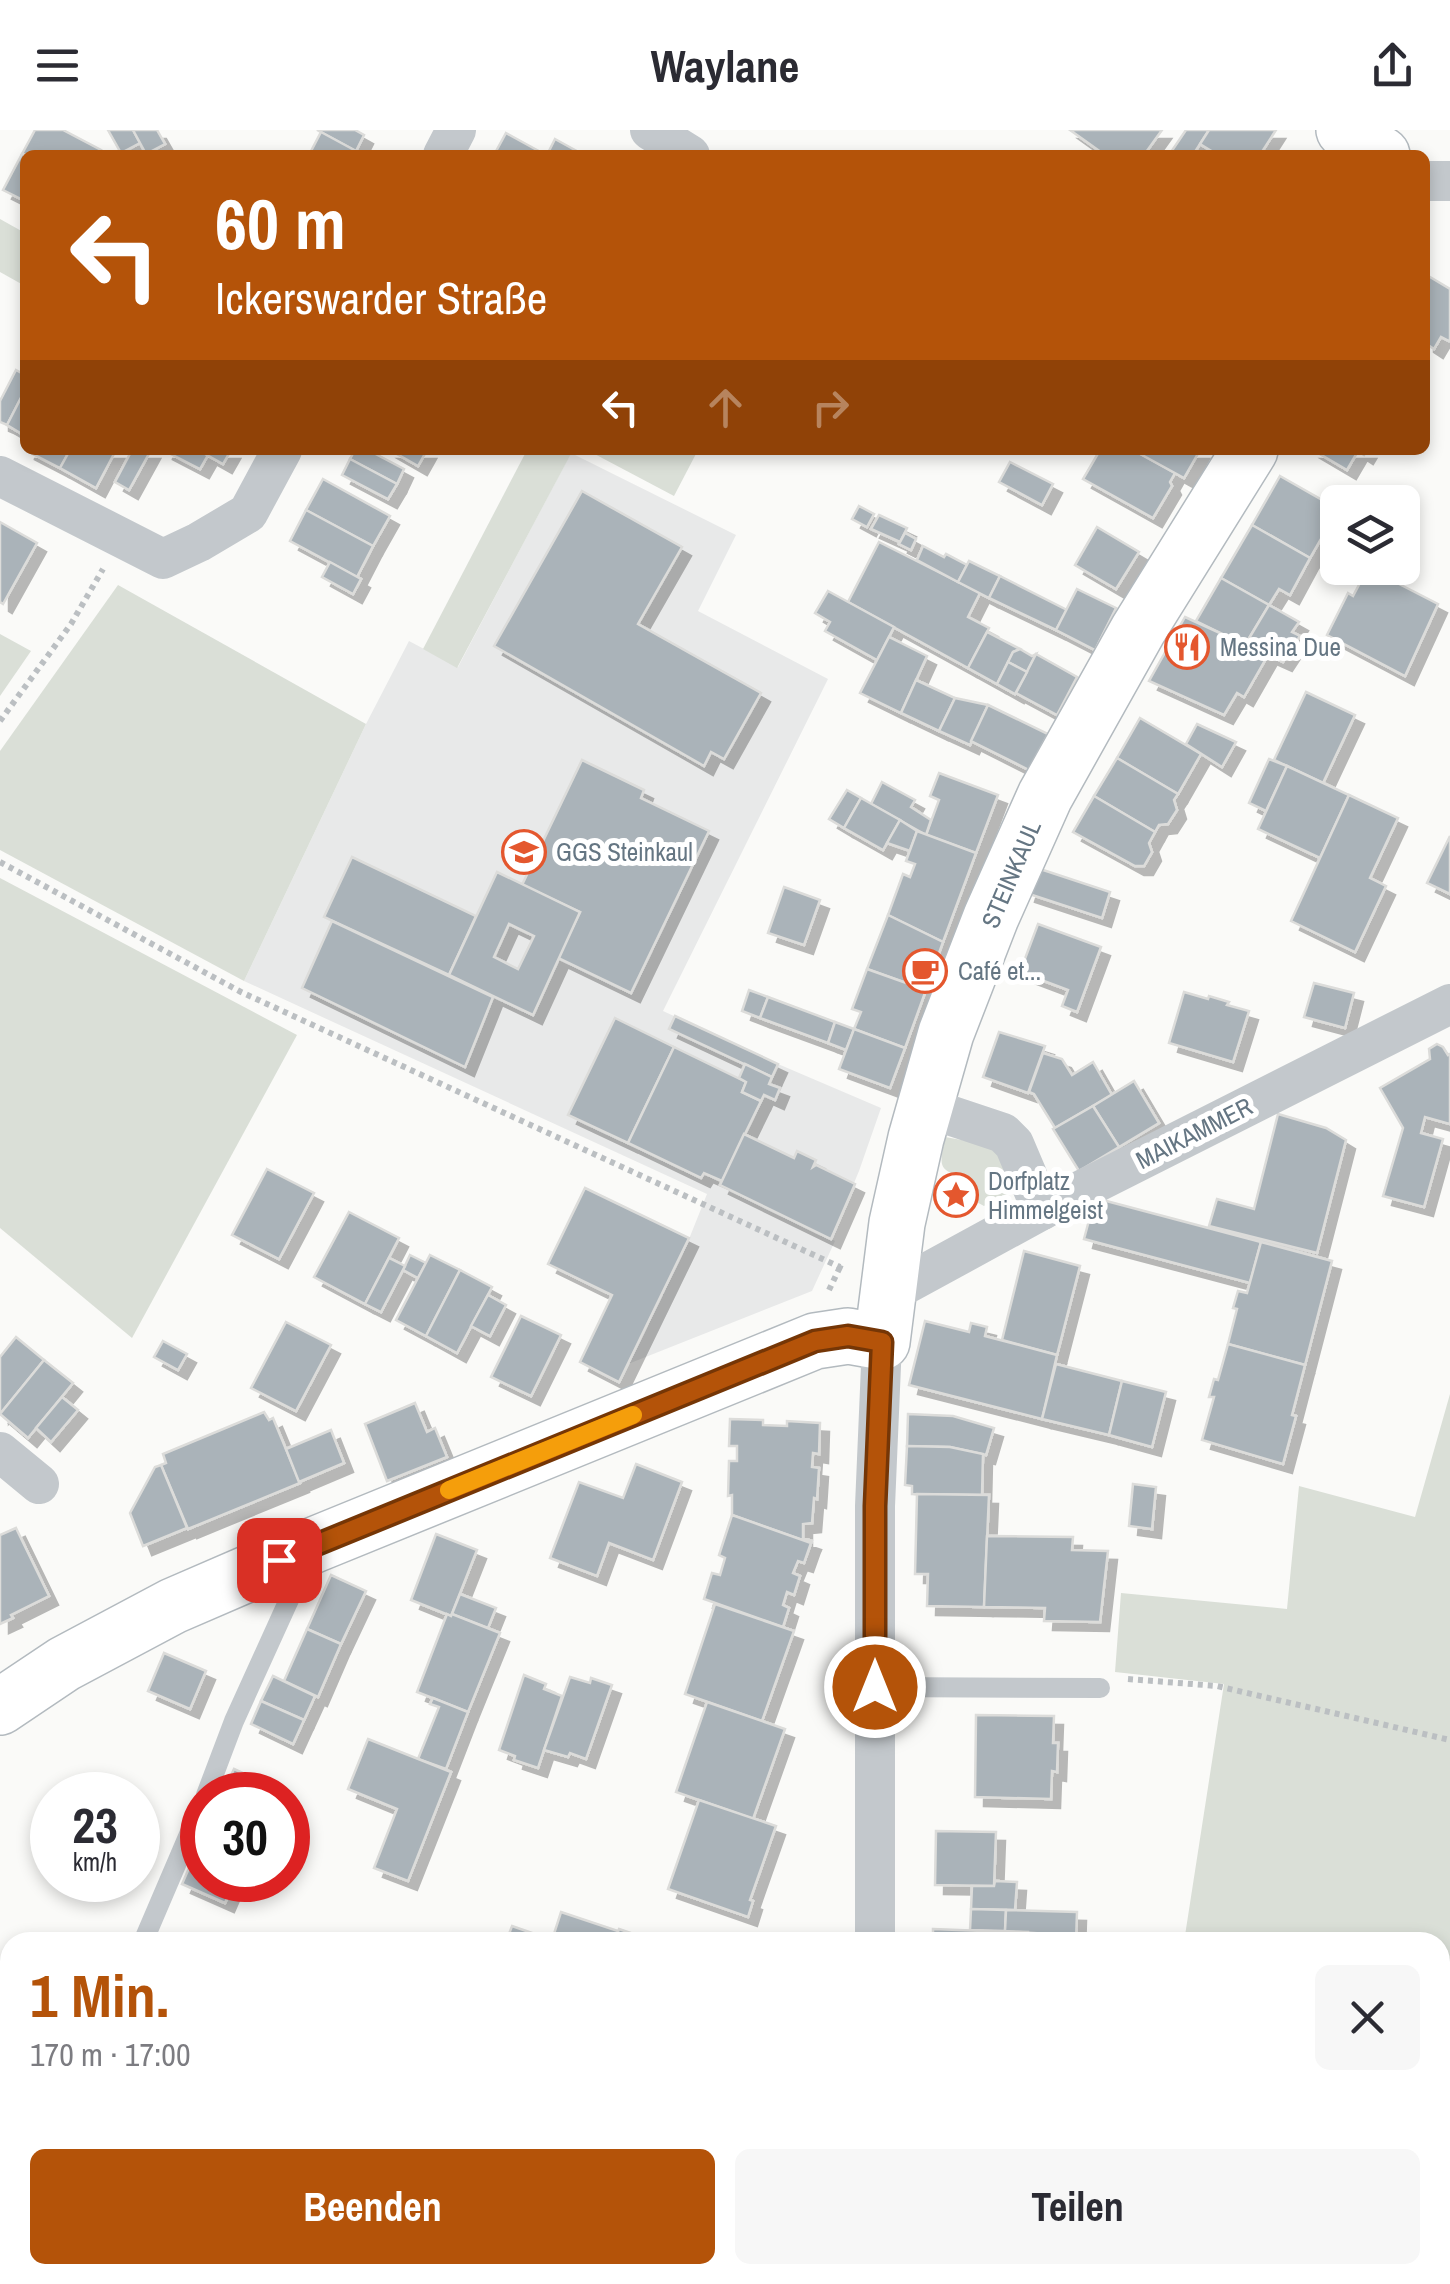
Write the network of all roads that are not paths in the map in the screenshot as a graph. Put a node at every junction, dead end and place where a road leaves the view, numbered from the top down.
1 (650, 130) edge
2 (1344, 130) edge
3 (682, 150) edge
4 (1374, 150) edge
5 (279, 455) edge
6 (1247, 455) edge
7 (0, 476) edge
8 (1450, 1004) edge
9 (925, 1108) junction
10 (1042, 1210) junction
11 (885, 1318) junction
12 (0, 1452) edge
13 (39, 1484) dead end
14 (314, 1545) junction
15 (875, 1687) junction
16 (1100, 1688) road end
17 (0, 1707) edge
18 (215, 1772) edge
19 (180, 1855) edge
20 (147, 1932) edge
21 (875, 1932) edge

1 - 3 street
2 - 4 street
5 - 7 street
6 - 9 street, STEINKAUL
8 - 10 street, MAIKAMMER
9 - 10 street
9 - 11 street, STEINKAUL
10 - 11 street, MAIKAMMER
11 - 14 street
11 - 15 street
12 - 13 street
14 - 17 street
14 - 18 lane
15 - 16 lane
15 - 21 street
19 - 20 lane

